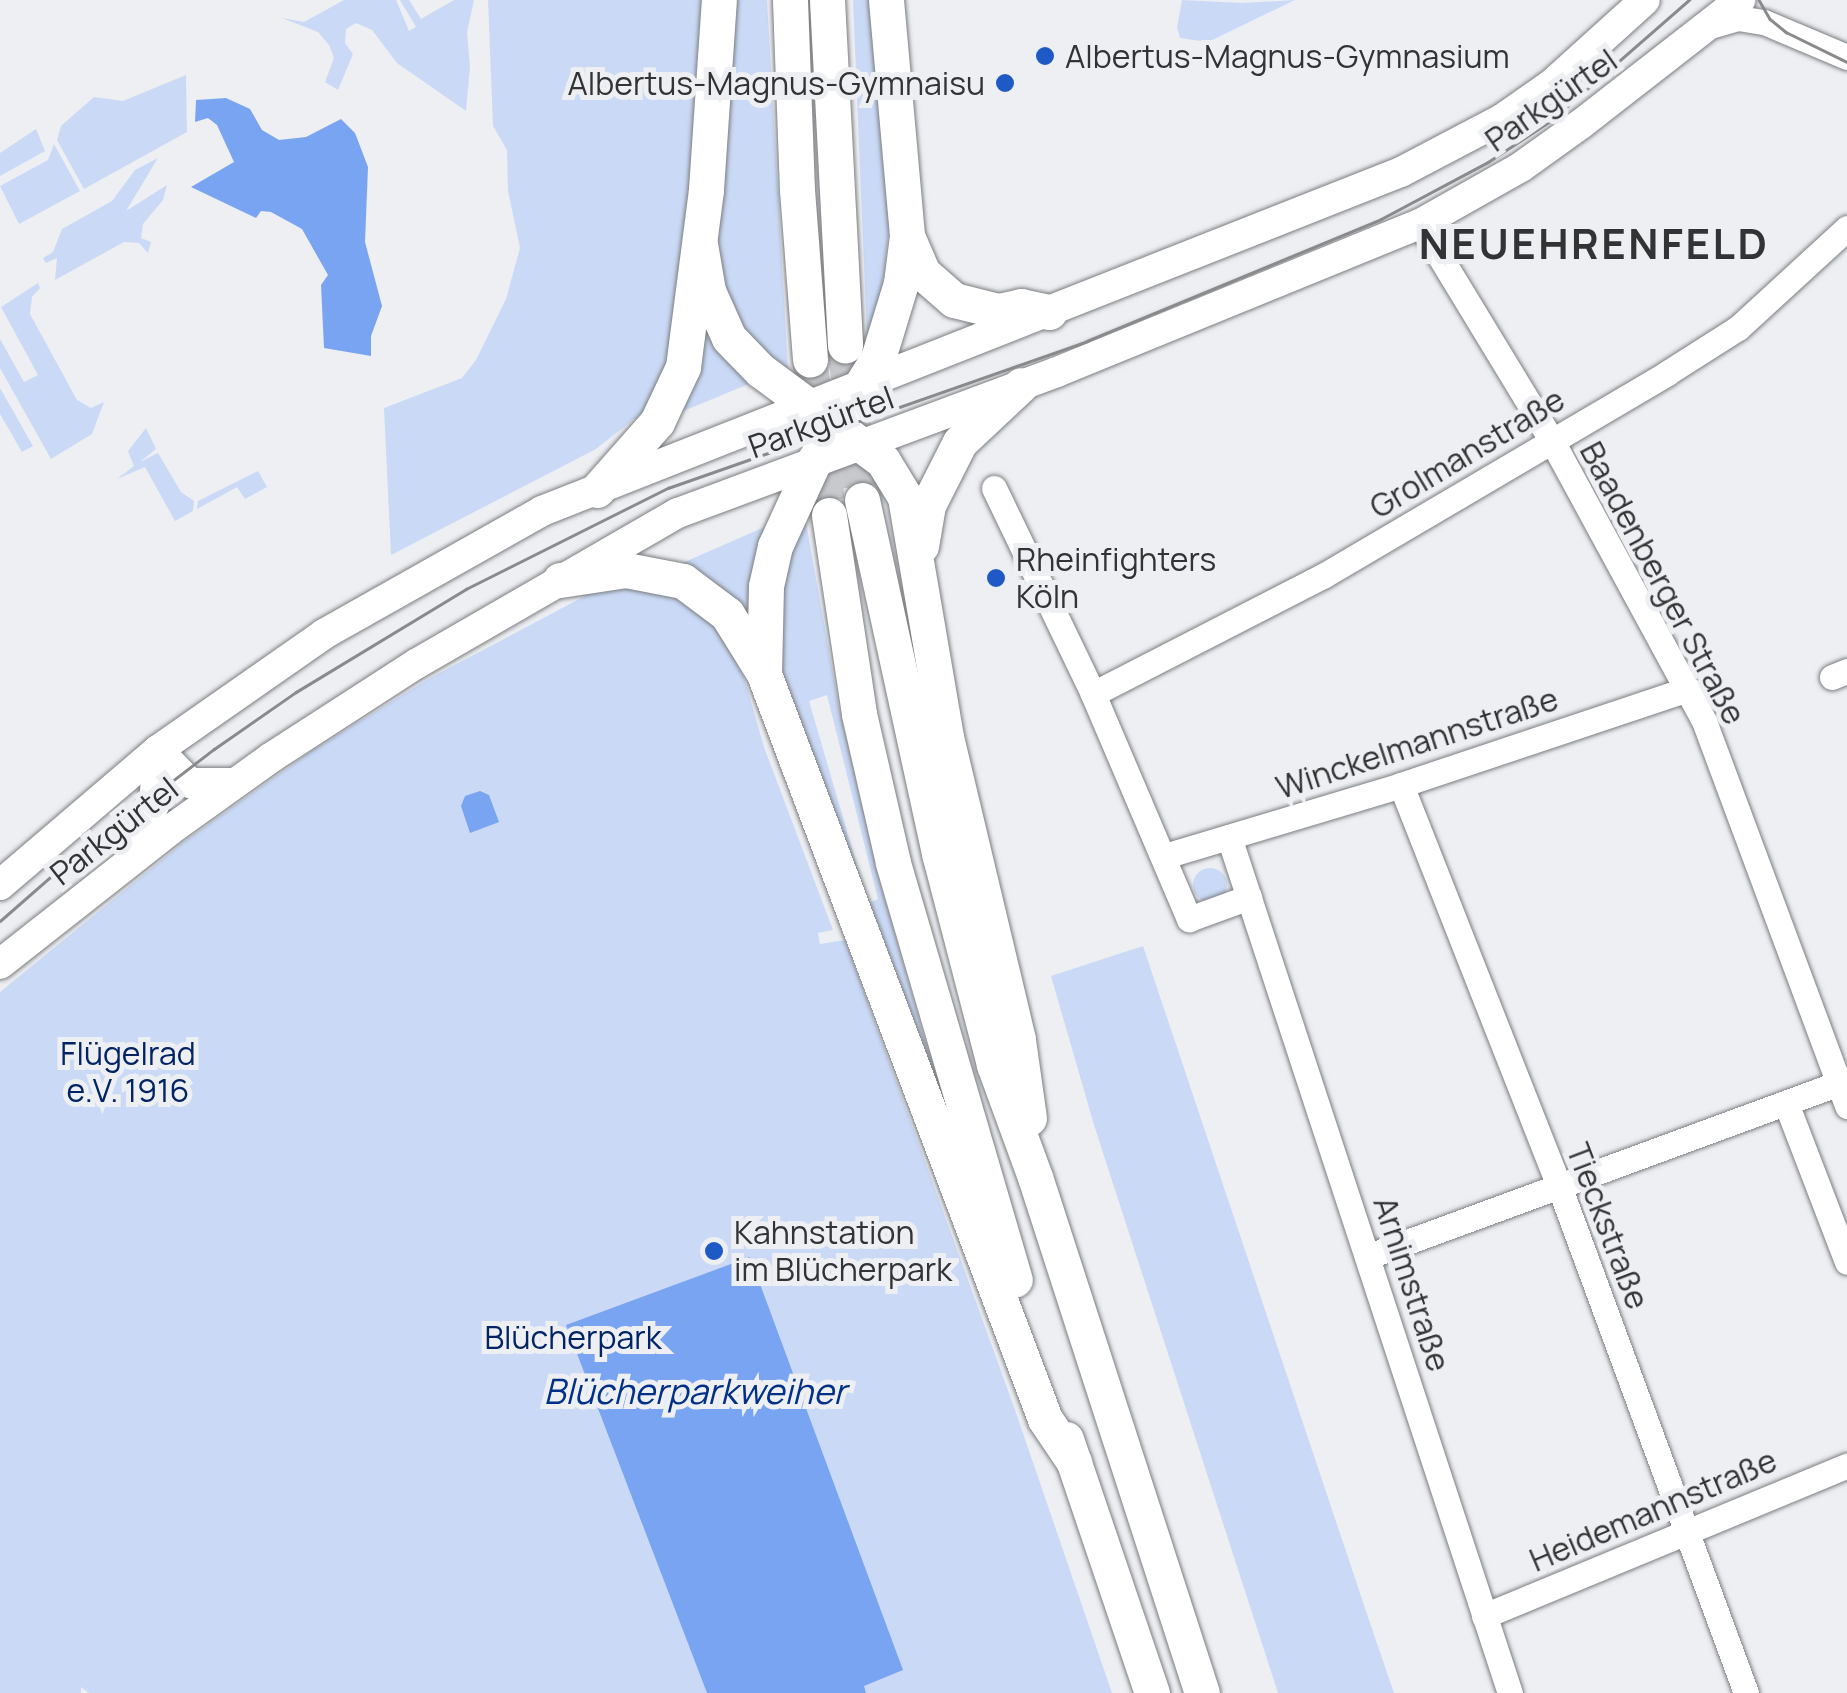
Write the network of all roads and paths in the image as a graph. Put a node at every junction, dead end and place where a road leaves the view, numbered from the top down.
1 (719, 0) edge
2 (790, 0) edge
3 (827, 0) edge
4 (886, 0) edge
5 (1645, 0) edge
6 (1740, 0) edge
7 (1764, 0) edge
8 (1710, 26) junction
9 (1798, 34) junction
10 (1847, 57) edge
11 (1420, 224) junction
12 (1847, 228) edge
13 (906, 236) junction
14 (700, 244) junction
15 (1049, 312) junction
16 (845, 346) tunnel mouth
17 (810, 360) tunnel mouth
18 (866, 382) junction
19 (1021, 385) junction
20 (808, 403) junction
21 (852, 436) junction
22 (1552, 442) junction
23 (814, 461) junction
24 (994, 488) dead end
25 (597, 490) junction
26 (862, 500) tunnel mouth
27 (829, 515) tunnel mouth
28 (560, 580) junction
29 (922, 602) junction
30 (764, 674) junction
31 (1688, 689) junction
32 (1093, 694) junction
33 (158, 750) junction
34 (235, 783) junction
35 (1401, 786) junction
36 (1229, 837) junction
37 (1164, 856) junction
38 (125, 866) junction
39 (0, 885) edge
40 (1249, 897) junction
41 (0, 964) edge
42 (1843, 1095) edge
43 (1786, 1103) junction
44 (1034, 1176) junction
45 (1558, 1184) junction
46 (1841, 1226) edge
47 (1369, 1256) junction
48 (1847, 1262) edge
49 (1074, 1462) junction
50 (1847, 1466) edge
51 (1687, 1530) junction
52 (1484, 1616) junction
53 (1152, 1693) edge
54 (1202, 1693) edge
55 (1510, 1693) edge
56 (1746, 1693) edge

1 - 14 highway
2 - 17 highway
3 - 16 highway
4 - 13 highway
5 - 15 main road, Parkgürtel
6 - 8 main road, Parkgürtel
7 - 9 street
8 - 9 street
8 - 11 main road, Parkgürtel
9 - 10 street
11 - 19 main road, Parkgürtel
11 - 22 street, Baadenberger Straße
12 - 22 street, Grolmanstraße
13 - 15 highway
13 - 18 highway
14 - 20 highway
14 - 25 highway
15 - 18 main road, Parkgürtel
18 - 20 main road, Parkgürtel
18 - 21 highway
19 - 21 main road, Parkgürtel
19 - 29 highway
20 - 21 highway
20 - 25 main road, Parkgürtel
21 - 23 highway
21 - 29 highway
22 - 31 street, Baadenberger Straße
22 - 32 street, Grolmanstraße
23 - 28 main road, Parkgürtel
23 - 30 highway
24 - 32 street
25 - 33 main road, Parkgürtel
26 - 44 highway
27 - 49 highway
28 - 30 highway
28 - 34 main road, Parkgürtel
29 - 44 highway
30 - 49 highway
31 - 35 street, Winckelmannstraße
31 - 42 street, Baadenberger Straße
32 - 37 street
33 - 34 main road
33 - 38 main road
33 - 39 main road, Parkgürtel
34 - 38 main road, Parkgürtel
35 - 36 street, Winckelmannstraße
35 - 45 street, Tieckstraße
36 - 37 street, Winckelmannstraße
36 - 40 street, Arnimstraße
37 - 40 street
38 - 41 main road, Parkgürtel
40 - 47 street, Arnimstraße
42 - 43 street
43 - 45 street
43 - 46 street
44 - 54 highway
45 - 47 street
45 - 51 street, Tieckstraße
46 - 48 street
47 - 52 street, Arnimstraße
49 - 53 highway
50 - 51 street, Heidemannstraße
51 - 52 street, Heidemannstraße
51 - 56 street, Tieckstraße
52 - 55 street, Arnimstraße

